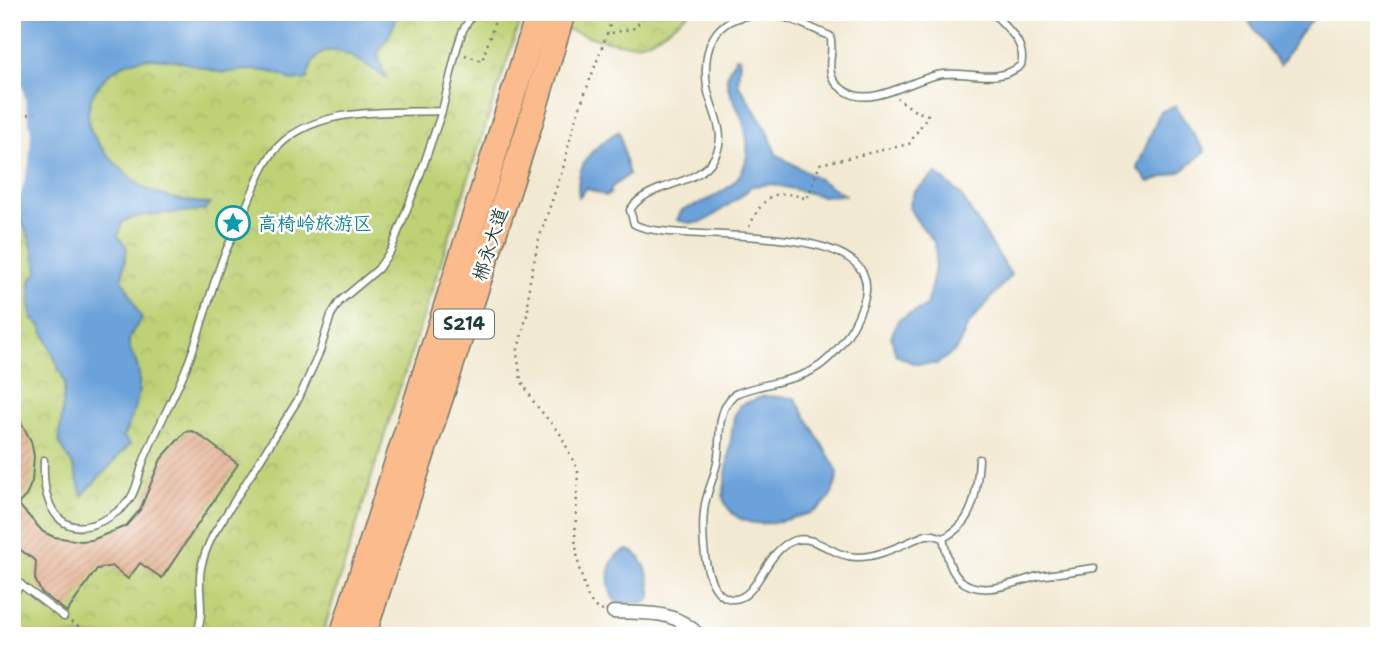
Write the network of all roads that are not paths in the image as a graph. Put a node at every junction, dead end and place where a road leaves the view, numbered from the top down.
1 (474, 12) edge
2 (539, 12) edge
3 (563, 12) edge
4 (992, 12) edge
5 (442, 111) junction
6 (979, 459) dead end
7 (44, 460) dead end
8 (943, 538) junction
9 (1094, 568) dead end
10 (12, 578) edge
11 (21, 584) junction
12 (12, 597) edge
13 (613, 612) road end
14 (64, 617) road end
15 (196, 636) edge
16 (342, 636) edge
17 (363, 636) edge
18 (700, 636) edge

1 - 5 lane
2 - 16 highway, 郴永大道 / S214
3 - 17 highway, 郴永大道 / S214
4 - 8 lane
5 - 7 lane
5 - 15 lane
6 - 8 lane
8 - 9 lane
10 - 11 lane
11 - 12 lane
11 - 14 lane
13 - 18 street

